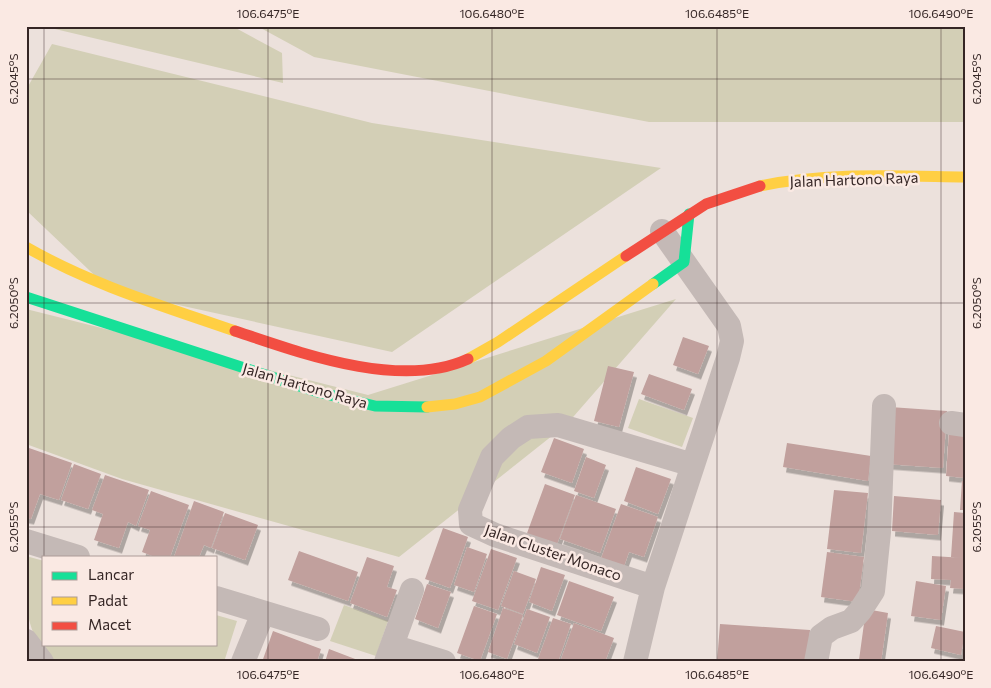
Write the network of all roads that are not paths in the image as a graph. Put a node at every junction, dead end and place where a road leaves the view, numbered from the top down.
1 (965, 177) edge
2 (689, 214) junction
3 (662, 231) junction
4 (26, 246) edge
5 (684, 262) junction
6 (45, 286) dead end
7 (26, 297) edge
8 (41, 302) junction
9 (884, 406) dead end
10 (693, 465) junction
11 (26, 541) edge
12 (75, 556) edge
13 (653, 587) junction
14 (412, 590) dead end
15 (218, 599) edge
16 (263, 613) junction
17 (318, 629) dead end
18 (26, 641) edge
19 (389, 654) edge
20 (42, 662) edge
21 (243, 662) edge
22 (444, 662) edge
23 (635, 662) edge
24 (816, 662) edge

1 - 2 street, Jalan Hartono Raya
2 - 3 street, Jalan Hartono Raya
2 - 5 street
3 - 4 street, Jalan Hartono Raya
3 - 5 street
5 - 8 street, Jalan Hartono Raya
5 - 10 street
6 - 8 street
7 - 8 street, Jalan Hartono Raya
9 - 24 street
10 - 13 street
10 - 13 street, Jalan Cluster Monaco
11 - 12 street
13 - 23 street
14 - 19 street
15 - 16 street
16 - 17 street
16 - 21 street
18 - 20 street
19 - 22 street

